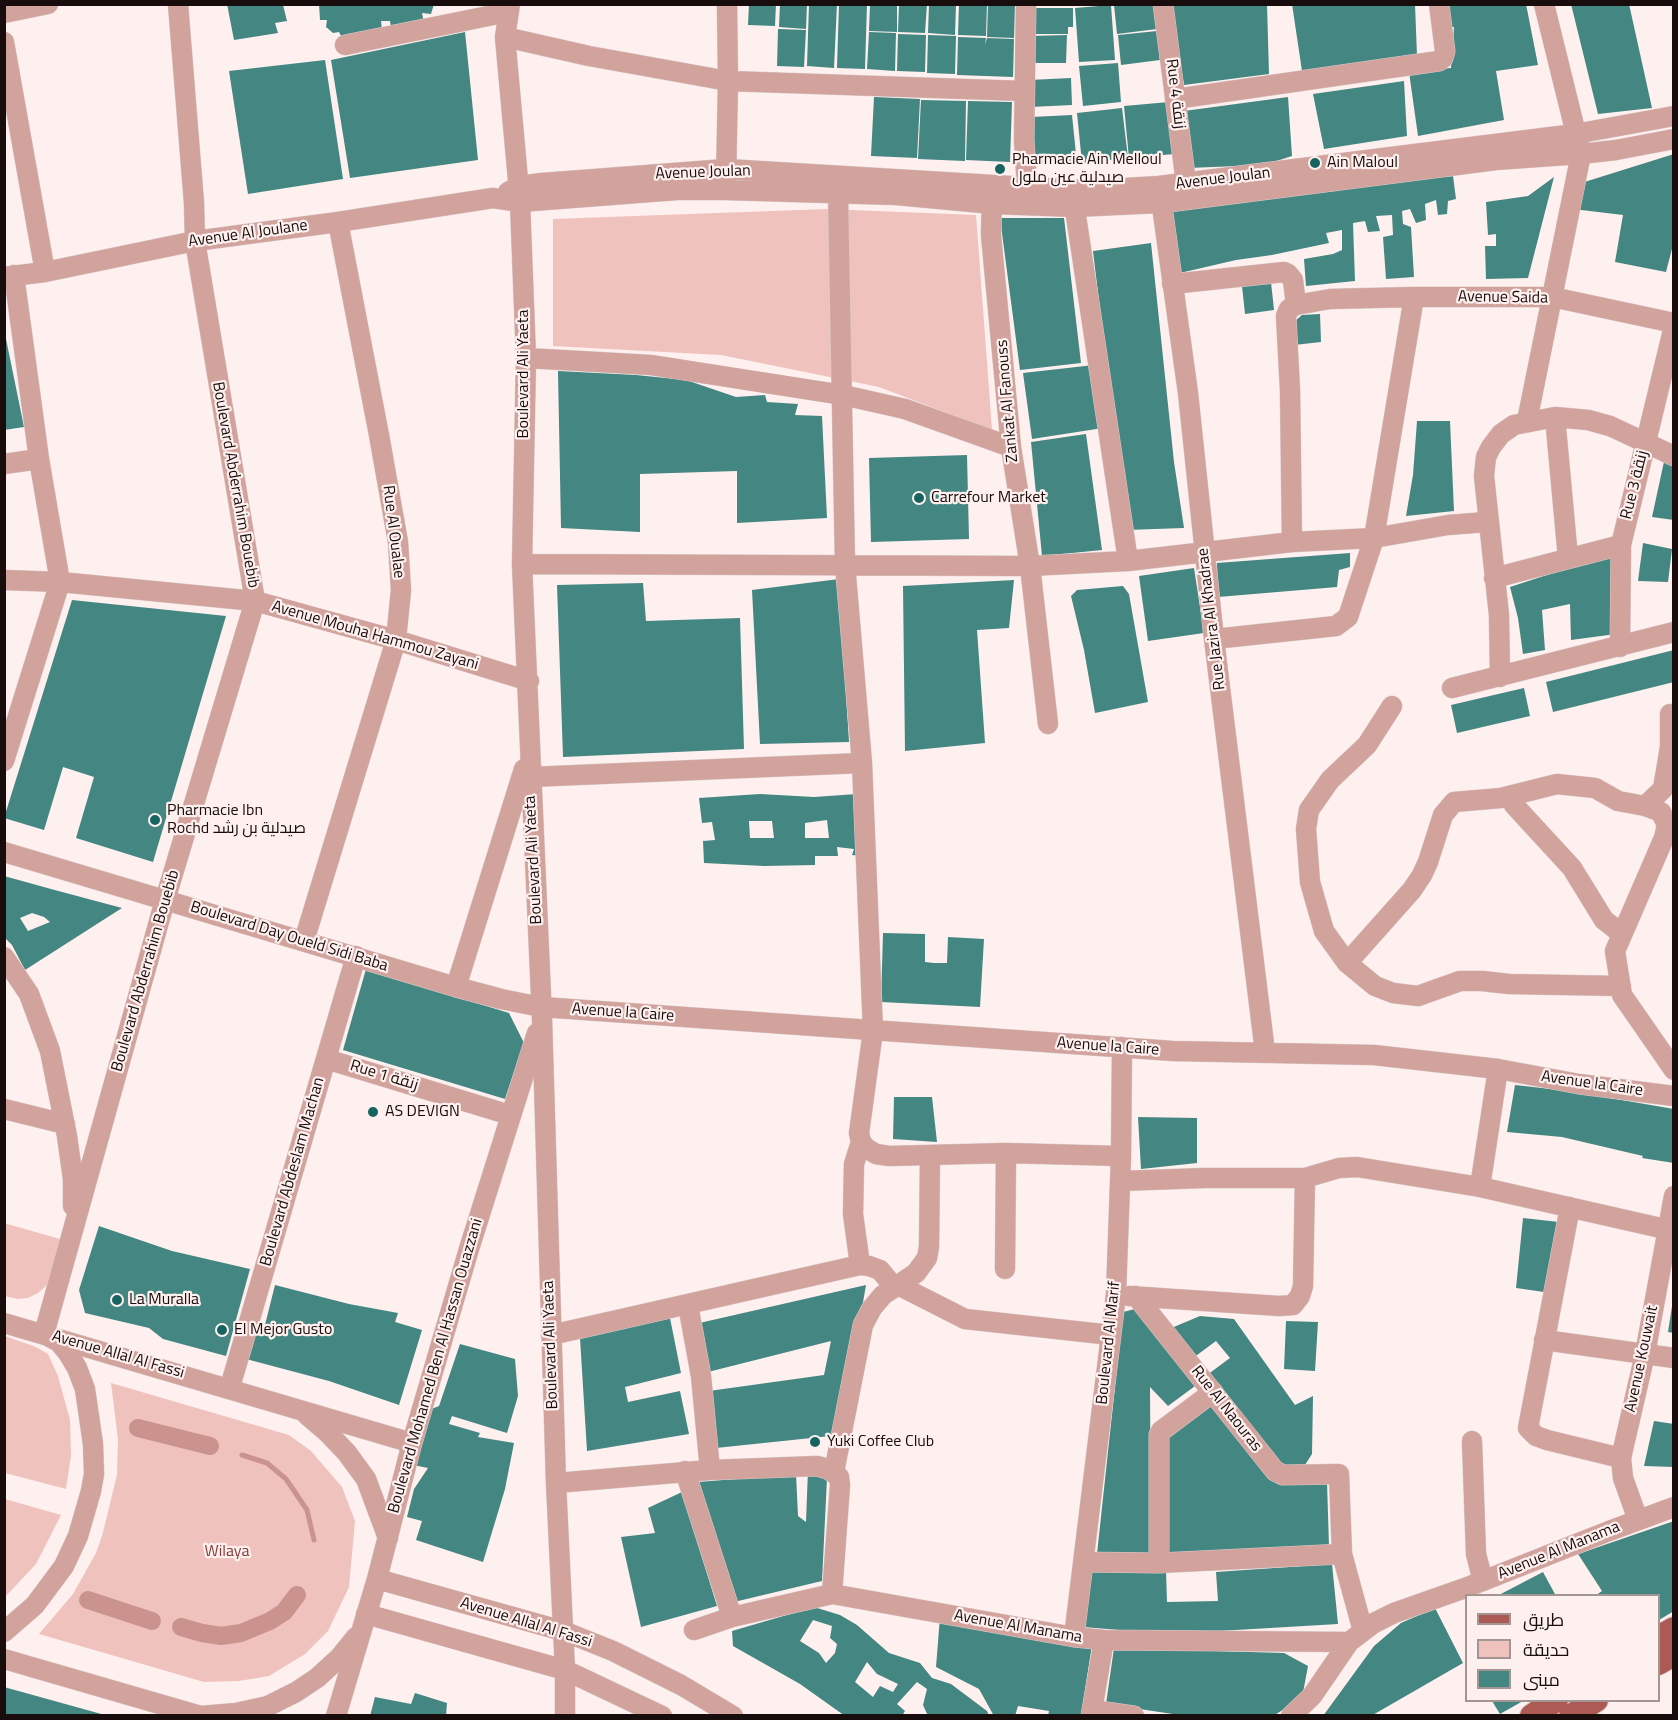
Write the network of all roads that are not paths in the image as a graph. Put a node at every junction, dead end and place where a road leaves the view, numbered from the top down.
1 (48, 4) edge
2 (178, 4) edge
3 (727, 4) edge
4 (1026, 4) edge
5 (1163, 4) edge
6 (1439, 4) edge
7 (1544, 4) edge
8 (509, 8) edge
9 (470, 12) edge
10 (4, 13) edge
11 (505, 37) junction
12 (4, 42) edge
13 (345, 45) dead end
14 (728, 81) junction
15 (1024, 91) junction
16 (1175, 99) junction
17 (1674, 116) edge
18 (1575, 134) junction
19 (13, 136) edge
20 (1674, 139) edge
21 (1581, 154) junction
22 (726, 169) junction
23 (1186, 183) junction
24 (839, 185) junction
25 (1027, 188) junction
26 (726, 190) junction
27 (520, 194) junction
28 (992, 195) junction
29 (1160, 195) junction
30 (1073, 198) junction
31 (338, 222) junction
32 (195, 241) junction
33 (45, 272) junction
34 (9, 276) edge
35 (1172, 284) junction
36 (1414, 297) junction
37 (1552, 297) junction
38 (1296, 305) junction
39 (1674, 324) edge
40 (526, 358) junction
41 (843, 396) junction
42 (1555, 417) junction
43 (1527, 421) junction
44 (1645, 444) junction
45 (1011, 447) junction
46 (1674, 456) edge
47 (39, 459) junction
48 (4, 464) edge
49 (1487, 522) junction
50 (1374, 538) junction
51 (1292, 543) junction
52 (1620, 545) junction
53 (1204, 552) junction
54 (1568, 558) junction
55 (1128, 561) junction
56 (522, 564) junction
57 (844, 564) junction
58 (1030, 566) junction
59 (1494, 578) junction
60 (4, 580) edge
61 (60, 582) junction
62 (255, 601) junction
63 (1674, 632) edge
64 (1214, 639) junction
65 (396, 640) junction
66 (1620, 647) junction
67 (1500, 677) junction
68 (528, 681) junction
69 (1452, 688) dead end
70 (1392, 705) dead end
71 (1670, 714) dead end
72 (1048, 724) dead end
73 (529, 755) junction
74 (4, 761) edge
75 (862, 763) junction
76 (530, 777) junction
77 (1511, 796) junction
78 (1645, 806) junction
79 (4, 852) edge
80 (165, 900) junction
81 (1622, 934) junction
82 (304, 941) junction
83 (356, 956) junction
84 (4, 957) edge
85 (1347, 963) junction
86 (1621, 986) junction
87 (456, 987) junction
88 (541, 1013) junction
89 (873, 1031) junction
90 (1122, 1047) junction
91 (1265, 1052) junction
92 (326, 1059) junction
93 (1498, 1069) junction
94 (1674, 1070) edge
95 (1674, 1096) edge
96 (4, 1109) edge
97 (510, 1115) junction
98 (64, 1124) junction
99 (861, 1142) junction
100 (1006, 1153) junction
101 (930, 1155) junction
102 (1121, 1156) junction
103 (1305, 1178) junction
104 (1120, 1181) junction
105 (1480, 1187) junction
106 (1674, 1196) edge
107 (1570, 1207) junction
108 (74, 1224) junction
109 (1670, 1231) edge
110 (860, 1265) junction
111 (1005, 1269) dead end
112 (896, 1286) junction
113 (1126, 1295) junction
114 (688, 1305) junction
115 (4, 1323) edge
116 (44, 1334) junction
117 (550, 1335) junction
118 (1111, 1335) junction
119 (1544, 1340) junction
120 (1645, 1354) junction
121 (1674, 1358) edge
122 (230, 1388) junction
123 (1213, 1392) junction
124 (300, 1409) junction
125 (1472, 1441) dead end
126 (412, 1443) junction
127 (1621, 1458) junction
128 (710, 1470) junction
129 (685, 1472) junction
130 (834, 1472) junction
131 (556, 1483) junction
132 (1674, 1507) edge
133 (1638, 1520) junction
134 (388, 1538) junction
135 (1342, 1554) junction
136 (1084, 1562) junction
137 (1160, 1563) junction
138 (377, 1579) junction
139 (1483, 1581) junction
140 (832, 1594) junction
141 (732, 1617) junction
142 (364, 1623) junction
143 (1674, 1629) edge
144 (694, 1630) dead end
145 (563, 1631) junction
146 (4, 1632) edge
147 (1356, 1636) junction
148 (1074, 1637) junction
149 (1660, 1637) edge
150 (1104, 1640) junction
151 (1674, 1654) edge
152 (4, 1659) edge
153 (1660, 1662) edge
154 (565, 1670) junction
155 (1555, 1702) edge
156 (1092, 1713) edge
157 (1294, 1715) edge
158 (201, 1716) edge
159 (336, 1716) edge
160 (565, 1716) edge
161 (662, 1716) edge
162 (733, 1716) edge
163 (1134, 1716) edge
164 (1532, 1716) edge

1 - 10 street
2 - 32 street, Boulevard Abderrahim Bouebib
3 - 14 street
4 - 15 street
5 - 16 street, Rue 4 زنقة
6 - 16 street
7 - 18 street
8 - 9 street
8 - 11 street, Boulevard Ali Yaeta
9 - 13 street
11 - 14 street
11 - 27 street, Boulevard Ali Yaeta
12 - 19 street
14 - 15 street
14 - 22 street
15 - 25 street
16 - 23 street, Rue 4 زنقة
17 - 18 street, Avenue Joulan
18 - 21 street
18 - 23 street, Avenue Joulan
19 - 33 street
20 - 21 street, Avenue Joulan
21 - 29 street, Avenue Joulan
21 - 37 street
22 - 24 street, Avenue Joulan
22 - 26 street
22 - 27 street, Avenue Joulan
23 - 29 street, Avenue Joulan
24 - 26 street, Avenue Joulan
24 - 28 street, Avenue Joulan
24 - 41 street
25 - 28 street, Avenue Joulan
25 - 30 street, Avenue Joulan
26 - 27 street, Avenue Joulan
27 - 31 street, Avenue Al Joulane
27 - 40 street, Boulevard Ali Yaeta
28 - 30 street, Avenue Joulan
28 - 45 street, Zankat Al Fanouss
29 - 30 street, Avenue Joulan
29 - 35 street, Rue Jazira Al Khadrae
30 - 55 street
31 - 32 street, Avenue Al Joulane
31 - 65 street, Rue Al Oualae
32 - 33 street, Avenue Al Joulane
32 - 62 street, Boulevard Abderrahim Bouebib
33 - 34 street, Avenue Al Joulane
34 - 47 street
35 - 38 street
35 - 53 street, Rue Jazira Al Khadrae
36 - 37 street, Avenue Saida
36 - 38 street, Avenue Saida
36 - 50 street
37 - 39 street, Avenue Saida
37 - 43 street
38 - 51 street
39 - 44 street, Rue 3 زنقة
40 - 41 street
40 - 56 street, Boulevard Ali Yaeta
41 - 45 street
41 - 57 street
42 - 43 street
42 - 44 street
42 - 54 street
43 - 49 street
44 - 46 street
44 - 52 street, Rue 3 زنقة
45 - 58 street, Zankat Al Fanouss
47 - 48 street
47 - 61 street
49 - 50 street
49 - 59 street
50 - 51 street
50 - 64 street
51 - 53 street
52 - 54 street
52 - 66 street, Rue 3 زنقة
53 - 55 street
53 - 64 street, Rue Jazira Al Khadrae
54 - 59 street
55 - 58 street
56 - 57 street
56 - 68 street, Boulevard Ali Yaeta
57 - 58 street
57 - 75 street
58 - 72 street, Zankat Al Fanouss
59 - 67 street
60 - 61 street, Avenue Mouha Hammou Zayani
61 - 62 street, Avenue Mouha Hammou Zayani
61 - 74 street
62 - 65 street, Avenue Mouha Hammou Zayani
62 - 80 street, Boulevard Abderrahim Bouebib
63 - 66 street
64 - 91 street, Rue Jazira Al Khadrae
65 - 68 street, Avenue Mouha Hammou Zayani
65 - 82 street, Rue Al Oualae
66 - 67 street
67 - 69 street
68 - 73 street, Boulevard Ali Yaeta
70 - 85 street
71 - 78 street
73 - 76 street, Boulevard Ali Yaeta
73 - 87 street
75 - 76 street
75 - 89 street
76 - 88 street, Boulevard Ali Yaeta
77 - 78 street
77 - 81 street
77 - 85 street
78 - 81 street
79 - 80 street, Boulevard Day Oueld Sidi Baba
80 - 82 street, Boulevard Day Oueld Sidi Baba
80 - 108 street, Boulevard Abderrahim Bouebib
81 - 86 street
82 - 83 street, Boulevard Day Oueld Sidi Baba
83 - 87 street, Boulevard Day Oueld Sidi Baba
83 - 92 street, Boulevard Abdeslam Machan
84 - 98 street
85 - 86 street
86 - 94 street
87 - 88 street, Boulevard Day Oueld Sidi Baba
88 - 89 street, Avenue la Caire
88 - 97 street, Boulevard Mohamed Ben Al Hassan Ouazzani
88 - 117 street, Boulevard Ali Yaeta
89 - 90 street, Avenue la Caire
89 - 99 street
90 - 91 street, Avenue la Caire
90 - 102 street, Boulevard Al Marif
91 - 93 street, Avenue la Caire
92 - 97 street, Rue 1 زنقة
92 - 122 street, Boulevard Abdeslam Machan
93 - 95 street, Avenue la Caire
93 - 105 street
96 - 98 street
97 - 126 street, Boulevard Mohamed Ben Al Hassan Ouazzani
98 - 108 street
99 - 101 street
99 - 110 street
100 - 101 street
100 - 102 street
100 - 111 street
101 - 112 street
102 - 104 street, Boulevard Al Marif
103 - 104 street
103 - 105 street
103 - 113 street
104 - 113 street, Boulevard Al Marif
105 - 107 street
106 - 109 street, Avenue Kouwait
107 - 109 street
107 - 119 street
108 - 116 street, Boulevard Abderrahim Bouebib
109 - 120 street, Avenue Kouwait
110 - 112 street
110 - 114 street
112 - 118 street
112 - 130 street
113 - 118 street, Boulevard Al Marif
113 - 123 street, Rue Al Naouras
114 - 117 street
114 - 128 street
115 - 116 street, Avenue Allal Al Fassi
116 - 122 street, Avenue Allal Al Fassi
116 - 146 street
117 - 131 street, Boulevard Ali Yaeta
118 - 136 street, Boulevard Al Marif
119 - 120 street
119 - 127 street
120 - 121 street
120 - 127 street, Avenue Kouwait
122 - 124 street, Avenue Allal Al Fassi
123 - 135 street, Rue Al Naouras
123 - 137 street
124 - 126 street, Avenue Allal Al Fassi
124 - 134 street, Avenue Allal Al Fassi
125 - 139 street
126 - 134 street, Boulevard Mohamed Ben Al Hassan Ouazzani
127 - 133 street, Avenue Kouwait
128 - 129 street
128 - 130 street
129 - 131 street
129 - 141 street
130 - 140 street
131 - 145 street, Boulevard Ali Yaeta
132 - 133 street, Avenue Al Manama
133 - 139 street, Avenue Al Manama
134 - 138 street, Boulevard Mohamed Ben Al Hassan Ouazzani
135 - 137 street
135 - 147 street
136 - 137 street
136 - 148 street, Boulevard Al Marif
138 - 142 street, Boulevard Mohamed Ben Al Hassan Ouazzani
138 - 145 street, Avenue Allal Al Fassi
139 - 147 street, Avenue Al Manama
140 - 141 street, Avenue Al Manama
140 - 148 street, Avenue Al Manama
141 - 144 street, Avenue Al Manama
142 - 154 street, Avenue Allal Al Fassi
142 - 158 street
142 - 159 street, Boulevard Mohamed Ben Al Hassan Ouazzani
143 - 149 main road
145 - 154 street, Boulevard Ali Yaeta
145 - 162 street, Avenue Allal Al Fassi
147 - 150 street, Avenue Al Manama
147 - 157 street, Avenue Al Manama
148 - 150 street, Avenue Al Manama
150 - 156 street
151 - 153 main road
152 - 158 street
154 - 160 street, Boulevard Ali Yaeta
154 - 161 street, Avenue Allal Al Fassi
155 - 164 main road
156 - 163 street

